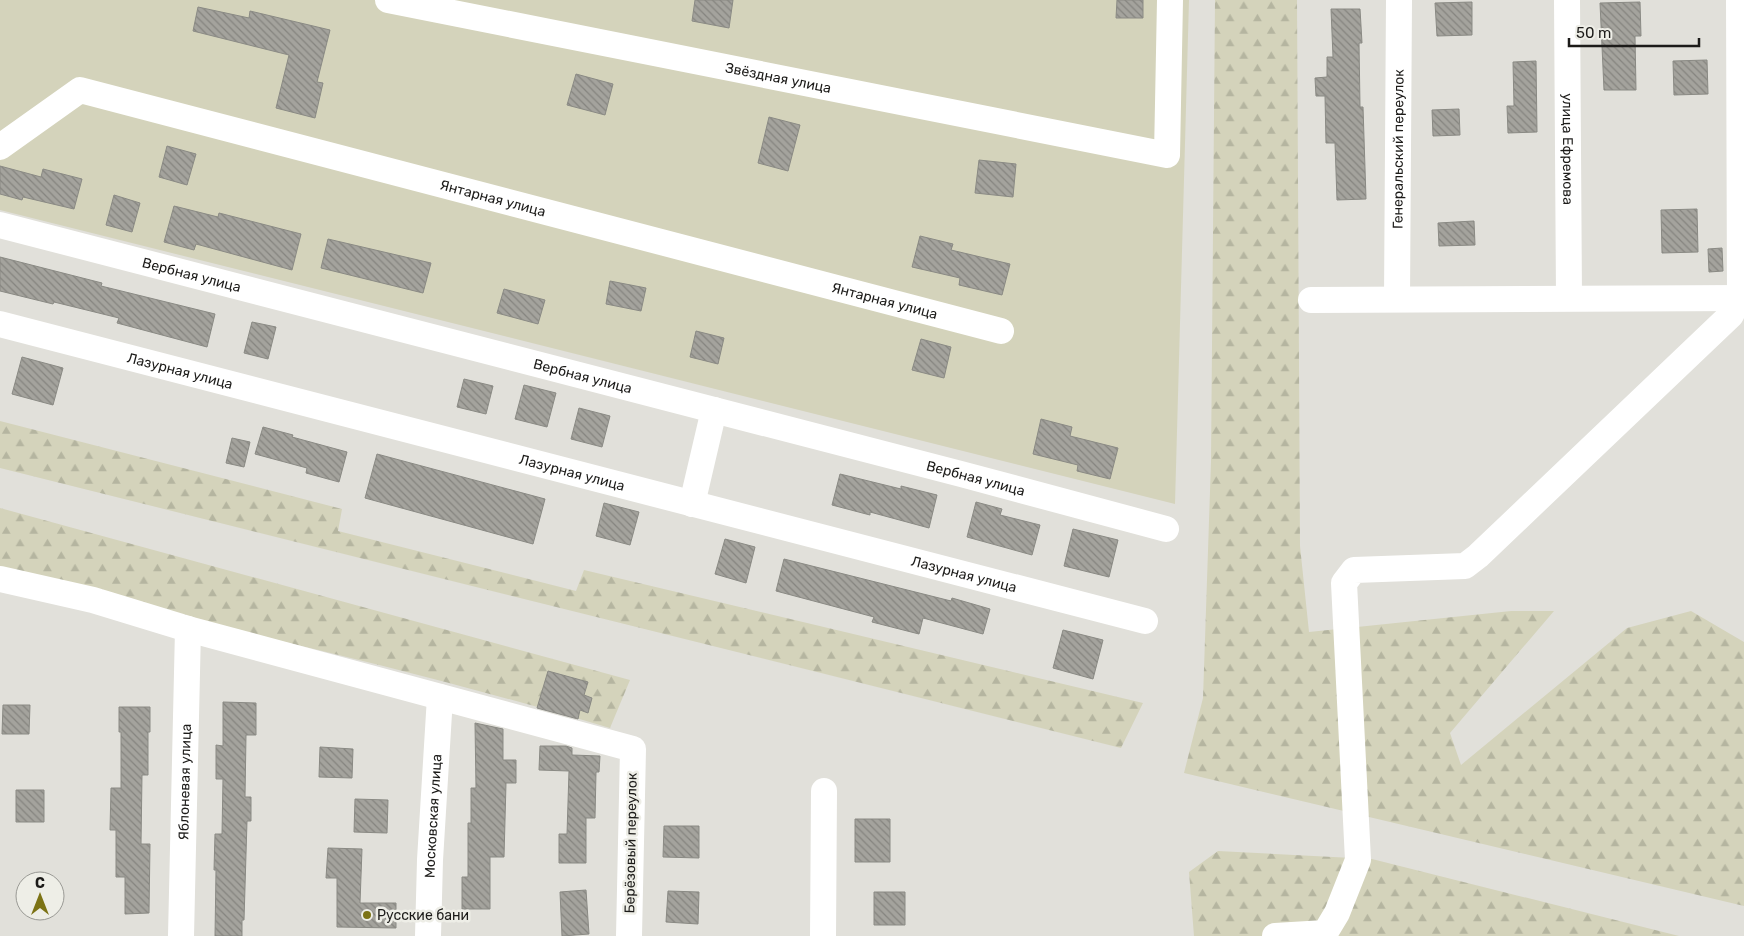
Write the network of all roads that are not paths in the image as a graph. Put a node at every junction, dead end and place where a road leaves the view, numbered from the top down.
1 (388, 0) edge
2 (1170, 0) edge
3 (1400, 0) edge
4 (1567, 0) edge
5 (1739, 0) edge
6 (0, 147) edge
7 (0, 225) edge
8 (1742, 297) edge
9 (1569, 298) junction
10 (1398, 299) junction
11 (1311, 300) dead end
12 (0, 324) edge
13 (1001, 331) dead end
14 (714, 410) junction
15 (692, 504) junction
16 (1166, 529) dead end
17 (0, 579) edge
18 (1145, 621) dead end
19 (188, 629) junction
20 (440, 697) junction
21 (824, 791) dead end
22 (182, 936) edge
23 (428, 936) edge
24 (629, 936) edge
25 (823, 936) edge
26 (1275, 936) edge

1 - 2 street, Звёздная улица
3 - 10 street, Генеральский переулок
4 - 9 street, улица Ефремова
5 - 8 street
6 - 13 street, Янтарная улица
7 - 14 street, Вербная улица
8 - 9 street
8 - 26 street
9 - 10 street
10 - 11 street
12 - 15 street, Лазурная улица
14 - 15 street
14 - 16 street, Вербная улица
15 - 18 street, Лазурная улица
17 - 19 street
19 - 20 street
19 - 22 street, Яблоневая улица
20 - 23 street, Московская улица
20 - 24 street, Берёзовый переулок
21 - 25 street

